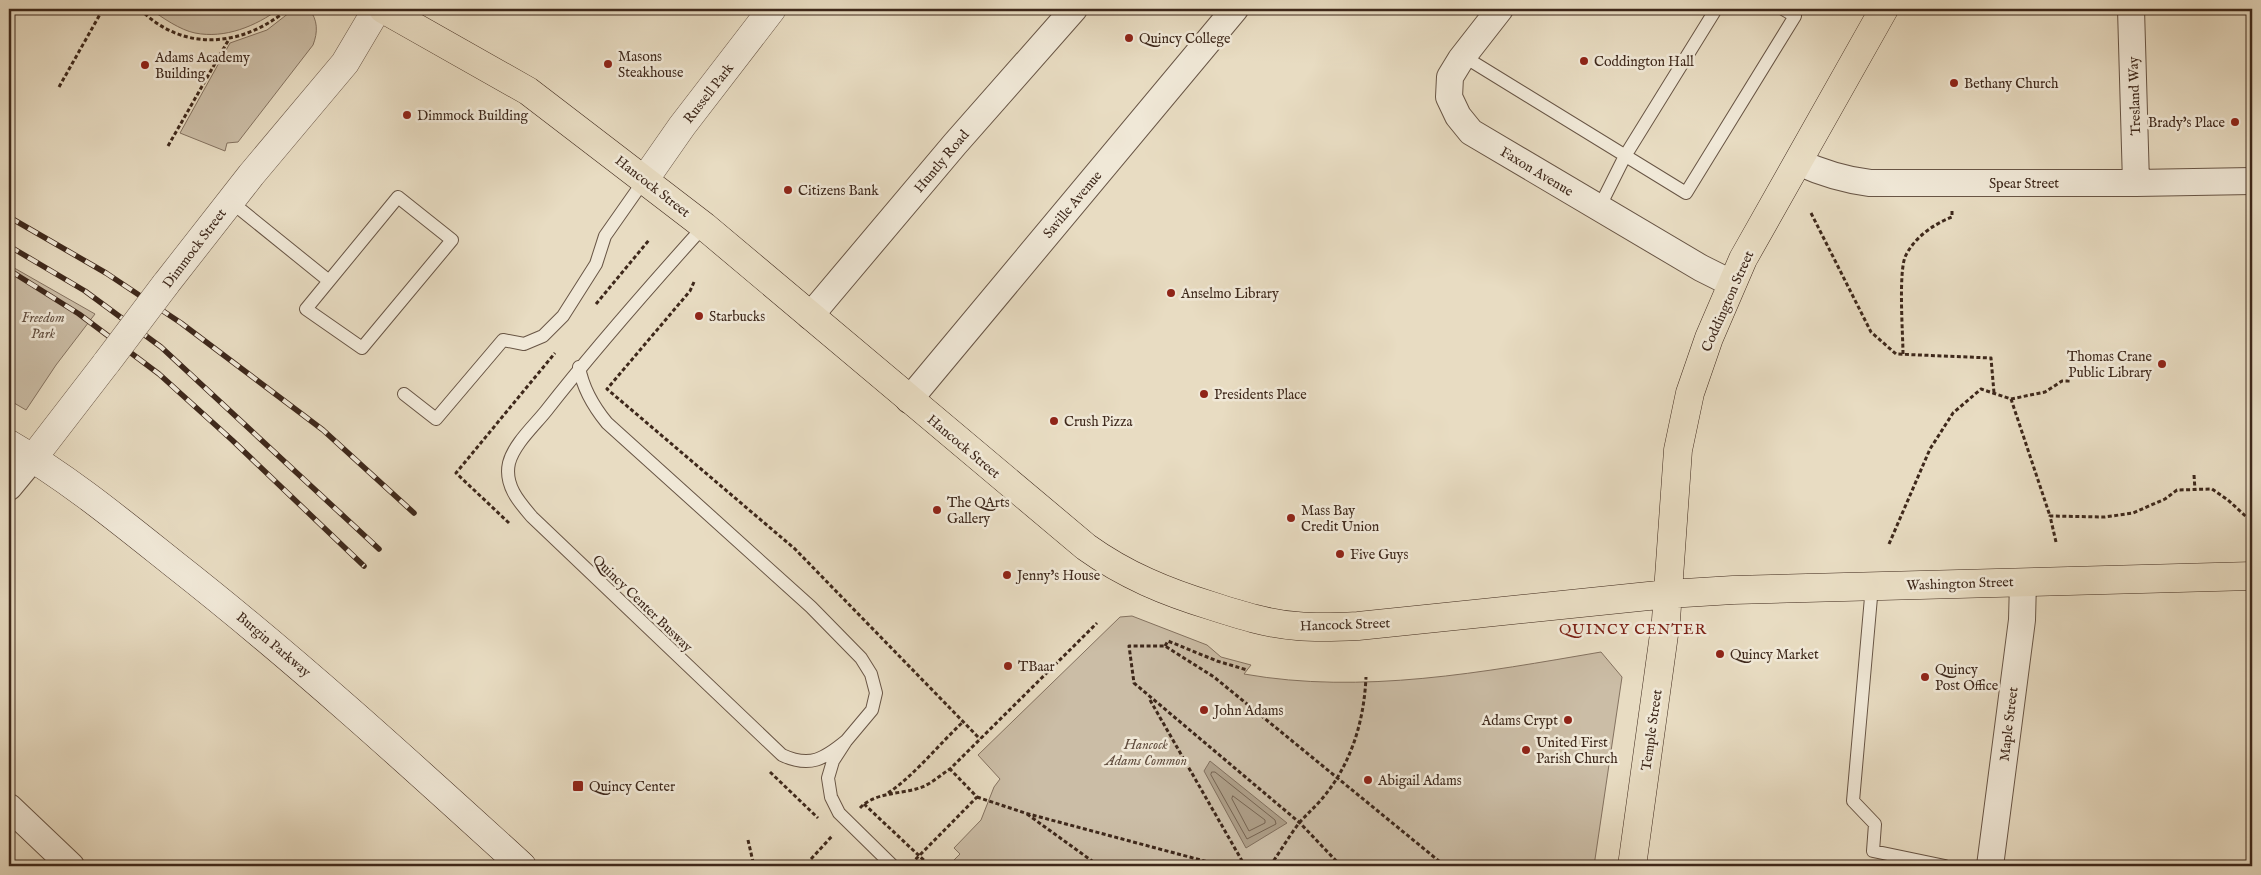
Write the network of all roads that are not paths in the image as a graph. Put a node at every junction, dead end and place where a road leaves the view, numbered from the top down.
1 (377, 9) edge
2 (383, 9) edge
3 (772, 9) edge
4 (1074, 9) edge
5 (1235, 9) edge
6 (1500, 9) edge
7 (1716, 9) edge
8 (1783, 9) edge
9 (1884, 9) edge
10 (2131, 9) edge
11 (1463, 56) junction
12 (1625, 156) junction
13 (1798, 162) junction
14 (645, 178) junction
15 (2252, 181) edge
16 (2136, 183) junction
17 (230, 201) junction
18 (1599, 208) junction
19 (704, 226) junction
20 (330, 281) junction
21 (1731, 283) junction
22 (810, 316) junction
23 (580, 367) junction
24 (404, 394) dead end
25 (909, 400) junction
26 (9, 444) edge
27 (33, 458) junction
28 (9, 487) edge
29 (2252, 576) edge
30 (2024, 582) junction
31 (1872, 586) junction
32 (1668, 594) junction
33 (846, 741) junction
34 (9, 807) edge
35 (71, 866) edge
36 (522, 866) edge
37 (893, 866) edge
38 (1632, 866) edge
39 (1945, 866) edge
40 (1990, 866) edge

1 - 17 street, Dimmock Street
2 - 14 main road, Hancock Street
3 - 14 street, Russell Park
4 - 22 street, Huntly Road
5 - 25 street, Saville Avenue
6 - 11 street, Faxon Avenue
7 - 12 lane
8 - 12 lane
9 - 13 main road, Coddington Street
10 - 16 street, Tresland Way
11 - 12 lane
11 - 18 street, Faxon Avenue
12 - 18 lane
13 - 16 street, Spear Street
13 - 21 main road, Coddington Street
14 - 19 main road, Hancock Street
14 - 24 lane
15 - 16 street, Spear Street
17 - 20 lane
17 - 27 street, Dimmock Street, bridge
18 - 21 street, Faxon Avenue
19 - 22 main road, Hancock Street
19 - 23 lane, Quincy Center Busway
20 - 20 lane
21 - 32 main road, Coddington Street
22 - 25 main road, Hancock Street
23 - 33 lane
23 - 33 lane, Quincy Center Busway
25 - 32 main road, Hancock Street
26 - 27 street, Burgin Parkway
27 - 28 street, Dimmock Street
27 - 36 street, Burgin Parkway
29 - 30 main road, Washington Street
30 - 31 main road, Washington Street
30 - 40 street, Maple Street
31 - 32 main road, Washington Street
31 - 39 lane
32 - 38 main road, Temple Street
33 - 37 lane
34 - 35 street

